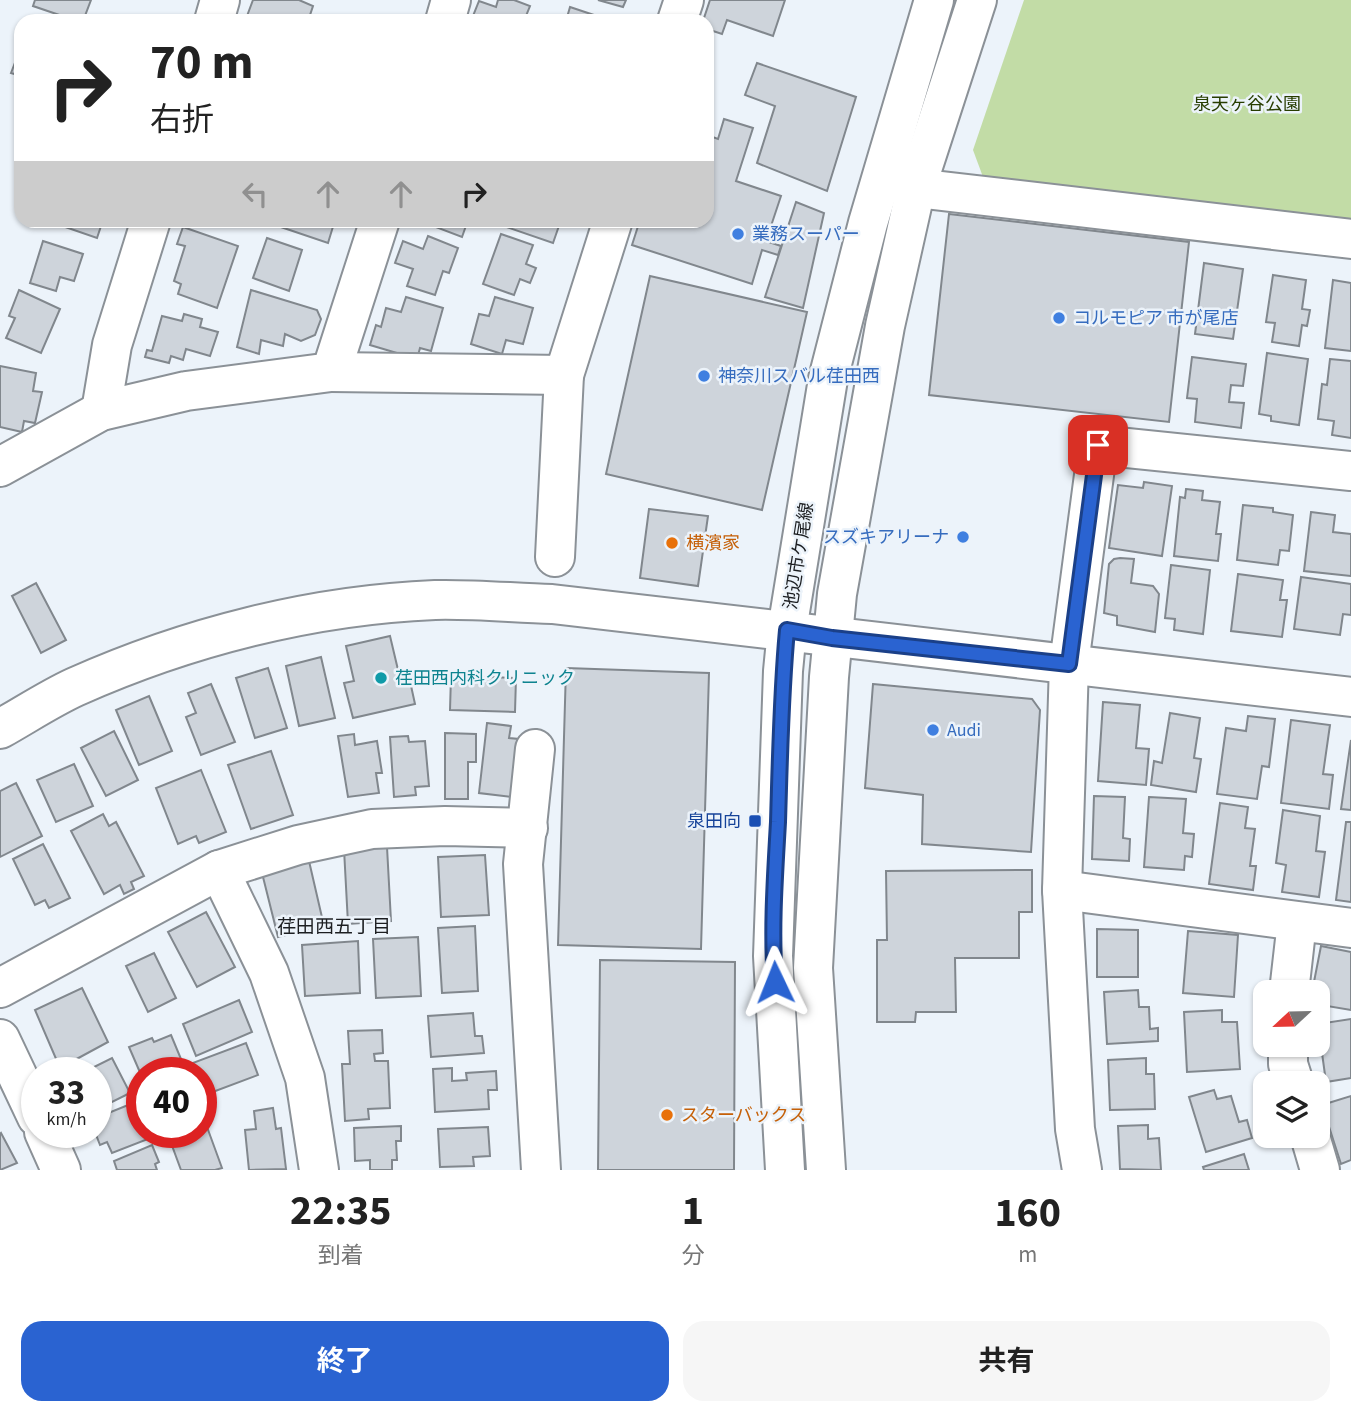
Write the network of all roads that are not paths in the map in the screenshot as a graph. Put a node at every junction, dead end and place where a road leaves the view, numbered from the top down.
1 (934, 0) edge
2 (977, 0) edge
3 (916, 188) junction
4 (149, 228) edge
5 (377, 228) edge
6 (611, 228) edge
7 (1351, 239) edge
8 (331, 372) junction
9 (564, 375) junction
10 (101, 411) junction
11 (0, 467) edge
12 (1351, 471) edge
13 (555, 557) dead end
14 (787, 630) junction
15 (832, 638) junction
16 (1069, 664) junction
17 (1351, 697) edge
18 (0, 729) edge
19 (536, 749) dead end
20 (528, 828) junction
21 (219, 870) junction
22 (1062, 890) junction
23 (1297, 922) junction
24 (1351, 928) edge
25 (1290, 980) edge
26 (0, 988) edge
27 (0, 1039) edge
28 (21, 1083) edge
29 (51, 1148) edge
30 (1314, 1148) edge
31 (61, 1170) edge
32 (319, 1170) edge
33 (541, 1170) edge
34 (785, 1170) edge
35 (826, 1170) edge
36 (1082, 1170) edge
37 (1320, 1170) edge

1 - 14 street, 池辺市ケ尾線
2 - 3 street
3 - 7 street
3 - 15 street
4 - 10 street
5 - 8 street
6 - 9 street
8 - 9 street
8 - 10 street
9 - 13 street
10 - 11 street
12 - 16 street
14 - 15 street
14 - 18 street
14 - 34 street, 池辺市ケ尾線
15 - 16 street
15 - 35 street
16 - 17 street
16 - 22 street
19 - 20 street
20 - 21 street
20 - 33 street
21 - 26 street
21 - 32 street
22 - 23 street
22 - 36 street
23 - 24 street
23 - 25 street
27 - 28 street
29 - 31 street
30 - 37 street

